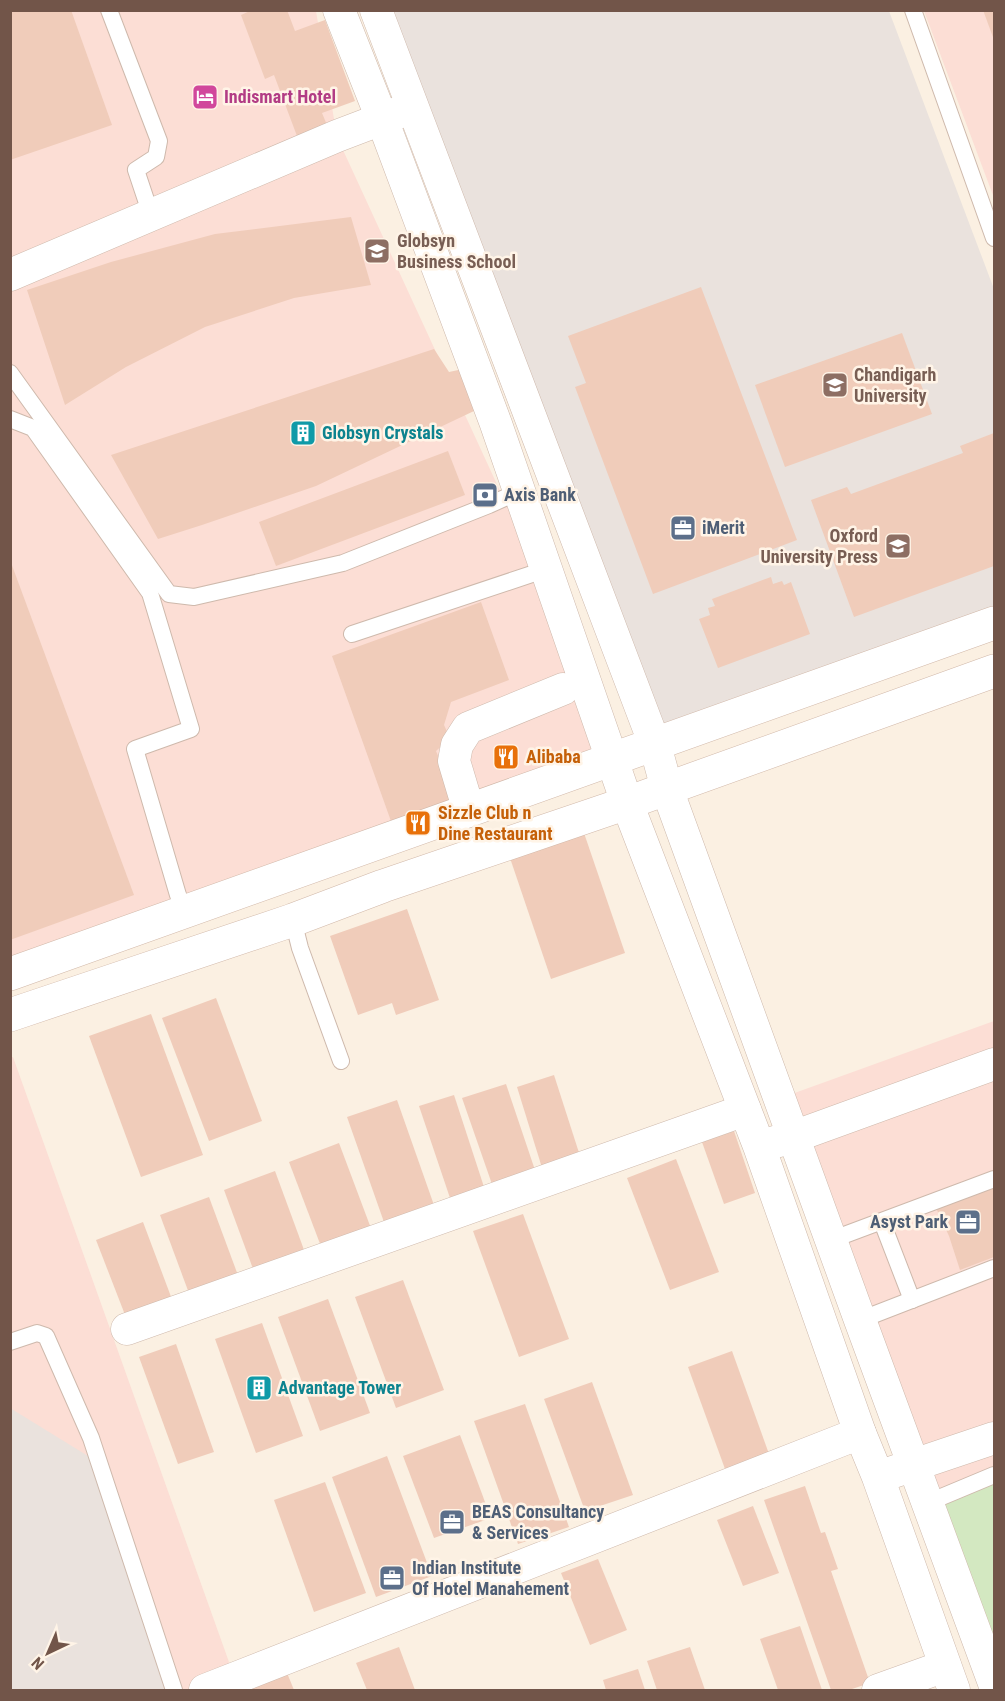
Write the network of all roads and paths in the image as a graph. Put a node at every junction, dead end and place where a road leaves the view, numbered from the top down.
1 (109, 10) edge
2 (339, 10) edge
3 (376, 10) edge
4 (913, 10) edge
5 (411, 108) junction
6 (381, 119) junction
7 (151, 215) junction
8 (994, 238) edge
9 (10, 275) edge
10 (10, 373) edge
11 (10, 418) edge
12 (520, 491) junction
13 (547, 569) junction
14 (994, 623) edge
15 (352, 634) dead end
16 (994, 671) edge
17 (563, 689) dead end
18 (655, 745) junction
19 (612, 758) junction
20 (667, 789) junction
21 (627, 803) junction
22 (469, 811) junction
23 (185, 913) junction
24 (293, 920) junction
25 (10, 974) edge
26 (10, 1015) edge
27 (341, 1061) dead end
28 (994, 1064) edge
29 (745, 1110) junction
30 (794, 1137) junction
31 (759, 1146) junction
32 (994, 1179) edge
33 (882, 1222) junction
34 (831, 1240) junction
35 (994, 1268) edge
36 (912, 1300) junction
37 (860, 1320) junction
38 (127, 1329) dead end
39 (10, 1342) edge
40 (860, 1433) junction
41 (994, 1438) edge
42 (913, 1465) junction
43 (994, 1475) edge
44 (878, 1477) junction
45 (927, 1503) junction
46 (950, 1678) edge
47 (994, 1683) edge
48 (174, 1690) edge
49 (205, 1690) edge
50 (878, 1690) edge

1 - 7 lane
2 - 6 street
3 - 5 street
4 - 8 lane
5 - 6 street
5 - 18 street
6 - 7 street
6 - 12 street
7 - 9 street
10 - 12 lane
11 - 23 lane
12 - 13 street
13 - 15 lane
13 - 19 street
14 - 18 main road
16 - 20 main road
17 - 22 street
18 - 19 main road
18 - 20 street
19 - 21 street
19 - 22 main road
20 - 21 main road
20 - 30 street
21 - 24 main road
21 - 29 street
22 - 23 main road
23 - 25 main road
24 - 26 main road
24 - 27 lane
28 - 30 street
29 - 31 street
29 - 38 street
30 - 31 street
30 - 34 street
31 - 40 street
32 - 33 lane
33 - 34 lane
33 - 36 lane
34 - 37 street
35 - 36 lane
36 - 37 lane
37 - 42 street
39 - 48 lane
40 - 44 street
40 - 49 street
41 - 42 street
42 - 44 street
42 - 45 street
43 - 45 lane
44 - 46 street
45 - 47 street
46 - 50 street

